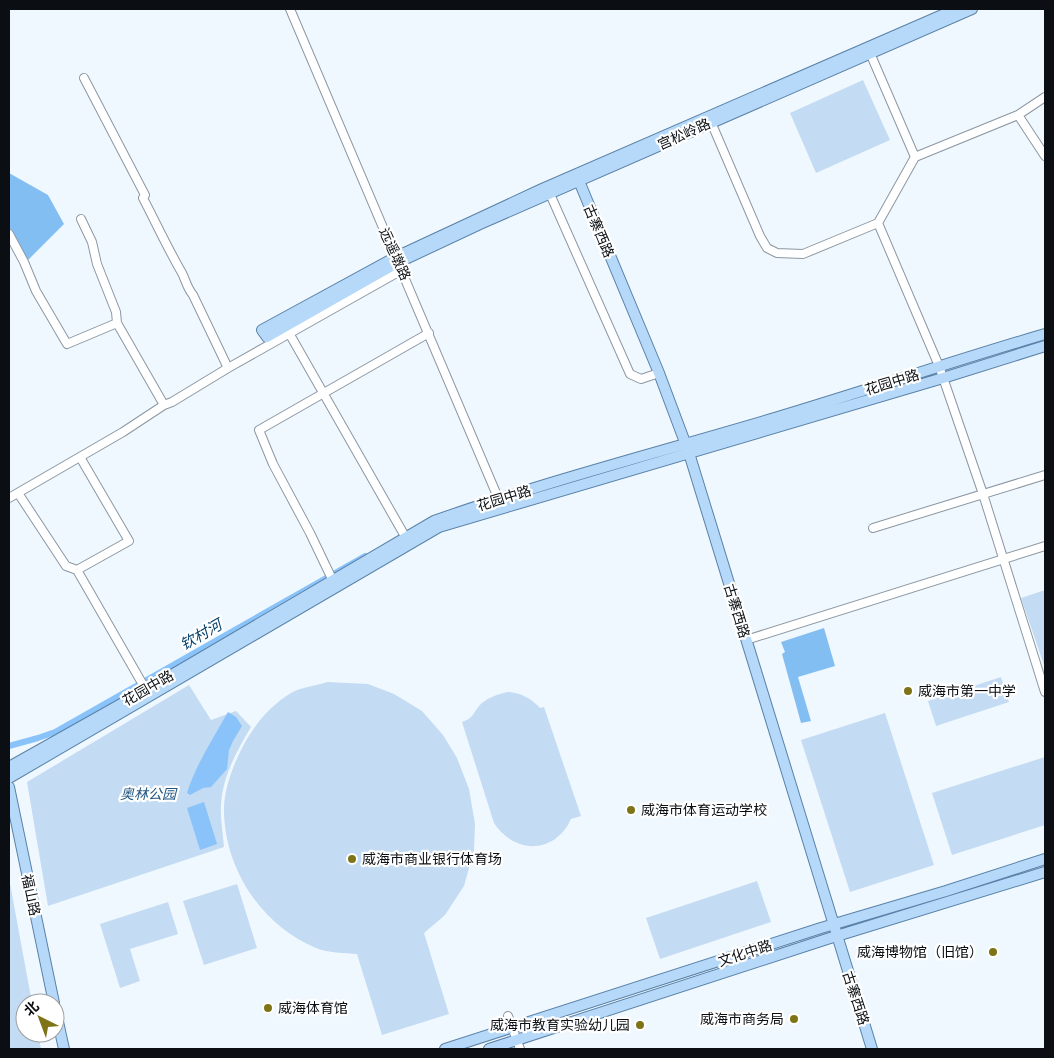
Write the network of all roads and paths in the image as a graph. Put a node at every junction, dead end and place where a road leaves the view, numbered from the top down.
1 (290, 9) edge
2 (956, 9) edge
3 (972, 9) edge
4 (870, 53) junction
5 (84, 78) dead end
6 (1045, 97) edge
7 (1018, 115) junction
8 (711, 122) junction
9 (1045, 156) edge
10 (915, 157) junction
11 (578, 181) junction
12 (550, 194) junction
13 (81, 219) dead end
14 (878, 223) junction
15 (9, 234) edge
16 (398, 263) junction
17 (117, 323) junction
18 (429, 333) junction
19 (289, 334) junction
20 (1045, 334) edge
21 (1045, 346) edge
22 (939, 366) junction
23 (228, 368) junction
24 (659, 373) junction
25 (943, 378) junction
26 (325, 394) junction
27 (164, 405) junction
28 (687, 449) junction
29 (80, 457) junction
30 (1045, 475) edge
31 (18, 493) junction
32 (983, 494) junction
33 (9, 498) edge
34 (499, 500) junction
35 (873, 528) dead end
36 (406, 538) junction
37 (1045, 546) edge
38 (1003, 559) junction
39 (77, 570) junction
40 (331, 577) junction
41 (746, 640) junction
42 (145, 687) junction
43 (1045, 692) edge
44 (9, 767) edge
45 (9, 778) edge
46 (9, 787) edge
47 (1045, 859) edge
48 (1045, 872) edge
49 (834, 924) junction
50 (837, 936) junction
51 (52, 993) edge
52 (508, 1016) dead end
53 (512, 1028) junction
54 (518, 1045) edge
55 (445, 1049) edge
56 (489, 1049) edge
57 (872, 1049) edge

1 - 16 street, 远遥墩路
2 - 16 main road
3 - 4 main road, 宫松岭路
4 - 8 main road, 宫松岭路
4 - 10 street
5 - 23 street
6 - 7 street
7 - 9 street
7 - 10 street
8 - 11 main road, 宫松岭路
8 - 14 street
10 - 14 street
11 - 12 main road, 宫松岭路
11 - 24 main road, 古寨西路
12 - 16 main road, 宫松岭路
12 - 24 street
13 - 17 street
14 - 22 street
15 - 17 street
16 - 16 main road
16 - 18 street, 远遥墩路
16 - 19 street
17 - 27 street
18 - 26 street
18 - 34 street, 远遥墩路
19 - 23 street
19 - 26 street
20 - 22 main road, 花园中路
21 - 25 main road
22 - 25 street
22 - 28 main road, 花园中路
23 - 27 street
24 - 28 main road, 古寨西路
25 - 28 main road
25 - 32 street
26 - 36 street
26 - 40 street
27 - 29 street
28 - 34 main road, 花园中路
28 - 41 main road, 古寨西路
28 - 45 main road
29 - 31 street
29 - 39 street
30 - 32 street
31 - 33 street
31 - 39 street
32 - 35 street
32 - 38 street
34 - 36 main road, 花园中路
36 - 40 main road, 花园中路
37 - 38 street
38 - 41 street
38 - 43 street
39 - 42 street
40 - 42 main road, 花园中路
41 - 49 main road, 古寨西路
42 - 44 main road, 花园中路
46 - 51 main road, 福山路
47 - 49 main road, 文化中路
48 - 50 main road, 文化中路
49 - 50 main road, 古寨西路
49 - 53 main road, 文化中路
50 - 54 main road, 文化中路
50 - 57 main road, 古寨西路
52 - 53 street
53 - 54 street
53 - 55 main road, 文化中路
54 - 56 main road, 文化中路

